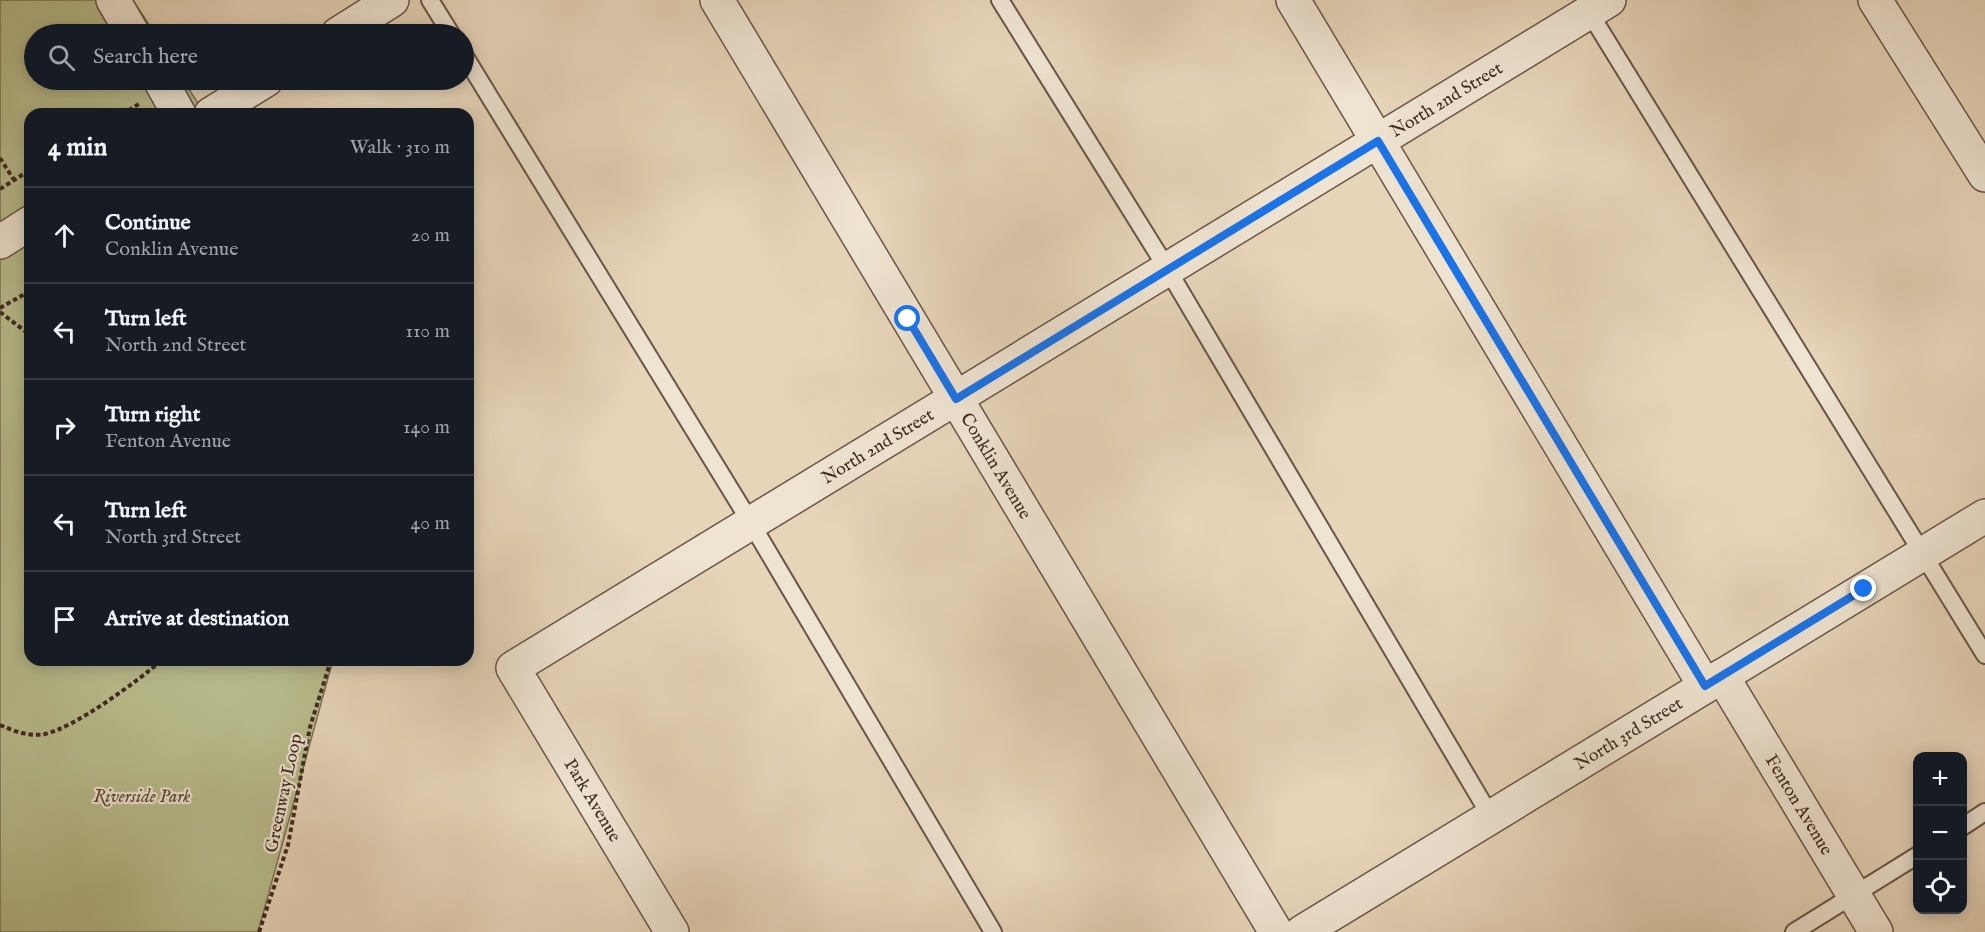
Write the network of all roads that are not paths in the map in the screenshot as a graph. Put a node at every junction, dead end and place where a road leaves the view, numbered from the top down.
1 (113, 0) edge
2 (392, 0) edge
3 (430, 0) edge
4 (717, 0) edge
5 (1000, 0) edge
6 (1293, 0) edge
7 (1875, 0) edge
8 (1593, 4) edge
9 (127, 24) edge
10 (354, 24) edge
11 (445, 24) edge
12 (474, 71) edge
13 (166, 90) edge
14 (250, 90) edge
15 (176, 108) edge
16 (221, 108) edge
17 (1378, 141) junction
18 (1985, 175) edge
19 (24, 228) edge
20 (0, 242) edge
21 (1168, 270) junction
22 (956, 399) junction
23 (1985, 516) edge
24 (751, 523) junction
25 (1924, 552) junction
26 (1985, 655) edge
27 (513, 668) joint
28 (1714, 681) junction
29 (1985, 812) edge
30 (1491, 817) junction
31 (1967, 823) edge
32 (1913, 858) edge
33 (1854, 895) junction
34 (672, 932) edge
35 (993, 932) edge
36 (1276, 932) edge
37 (1303, 932) edge
38 (1794, 932) edge
39 (1876, 932) edge

1 - 9 street
2 - 10 street
3 - 11 lane
4 - 22 street, Conklin Avenue
5 - 21 lane
6 - 17 street, Fenton Avenue
7 - 18 street
8 - 17 street, North 2nd Street
8 - 25 lane
12 - 24 lane
13 - 15 street
14 - 16 street
17 - 21 street, North 2nd Street
17 - 28 street, Fenton Avenue
19 - 20 street
21 - 22 street, North 2nd Street
21 - 30 lane
22 - 24 street, North 2nd Street
22 - 36 street, Conklin Avenue
23 - 25 street, North 3rd Street
24 - 27 street, North 2nd Street
24 - 35 lane
25 - 26 lane
25 - 28 street, North 3rd Street
27 - 34 street, Park Avenue
28 - 30 street, North 3rd Street
28 - 33 street, Fenton Avenue
29 - 31 lane
30 - 37 street, North 3rd Street
32 - 33 lane
33 - 38 lane
33 - 39 street, Fenton Avenue

